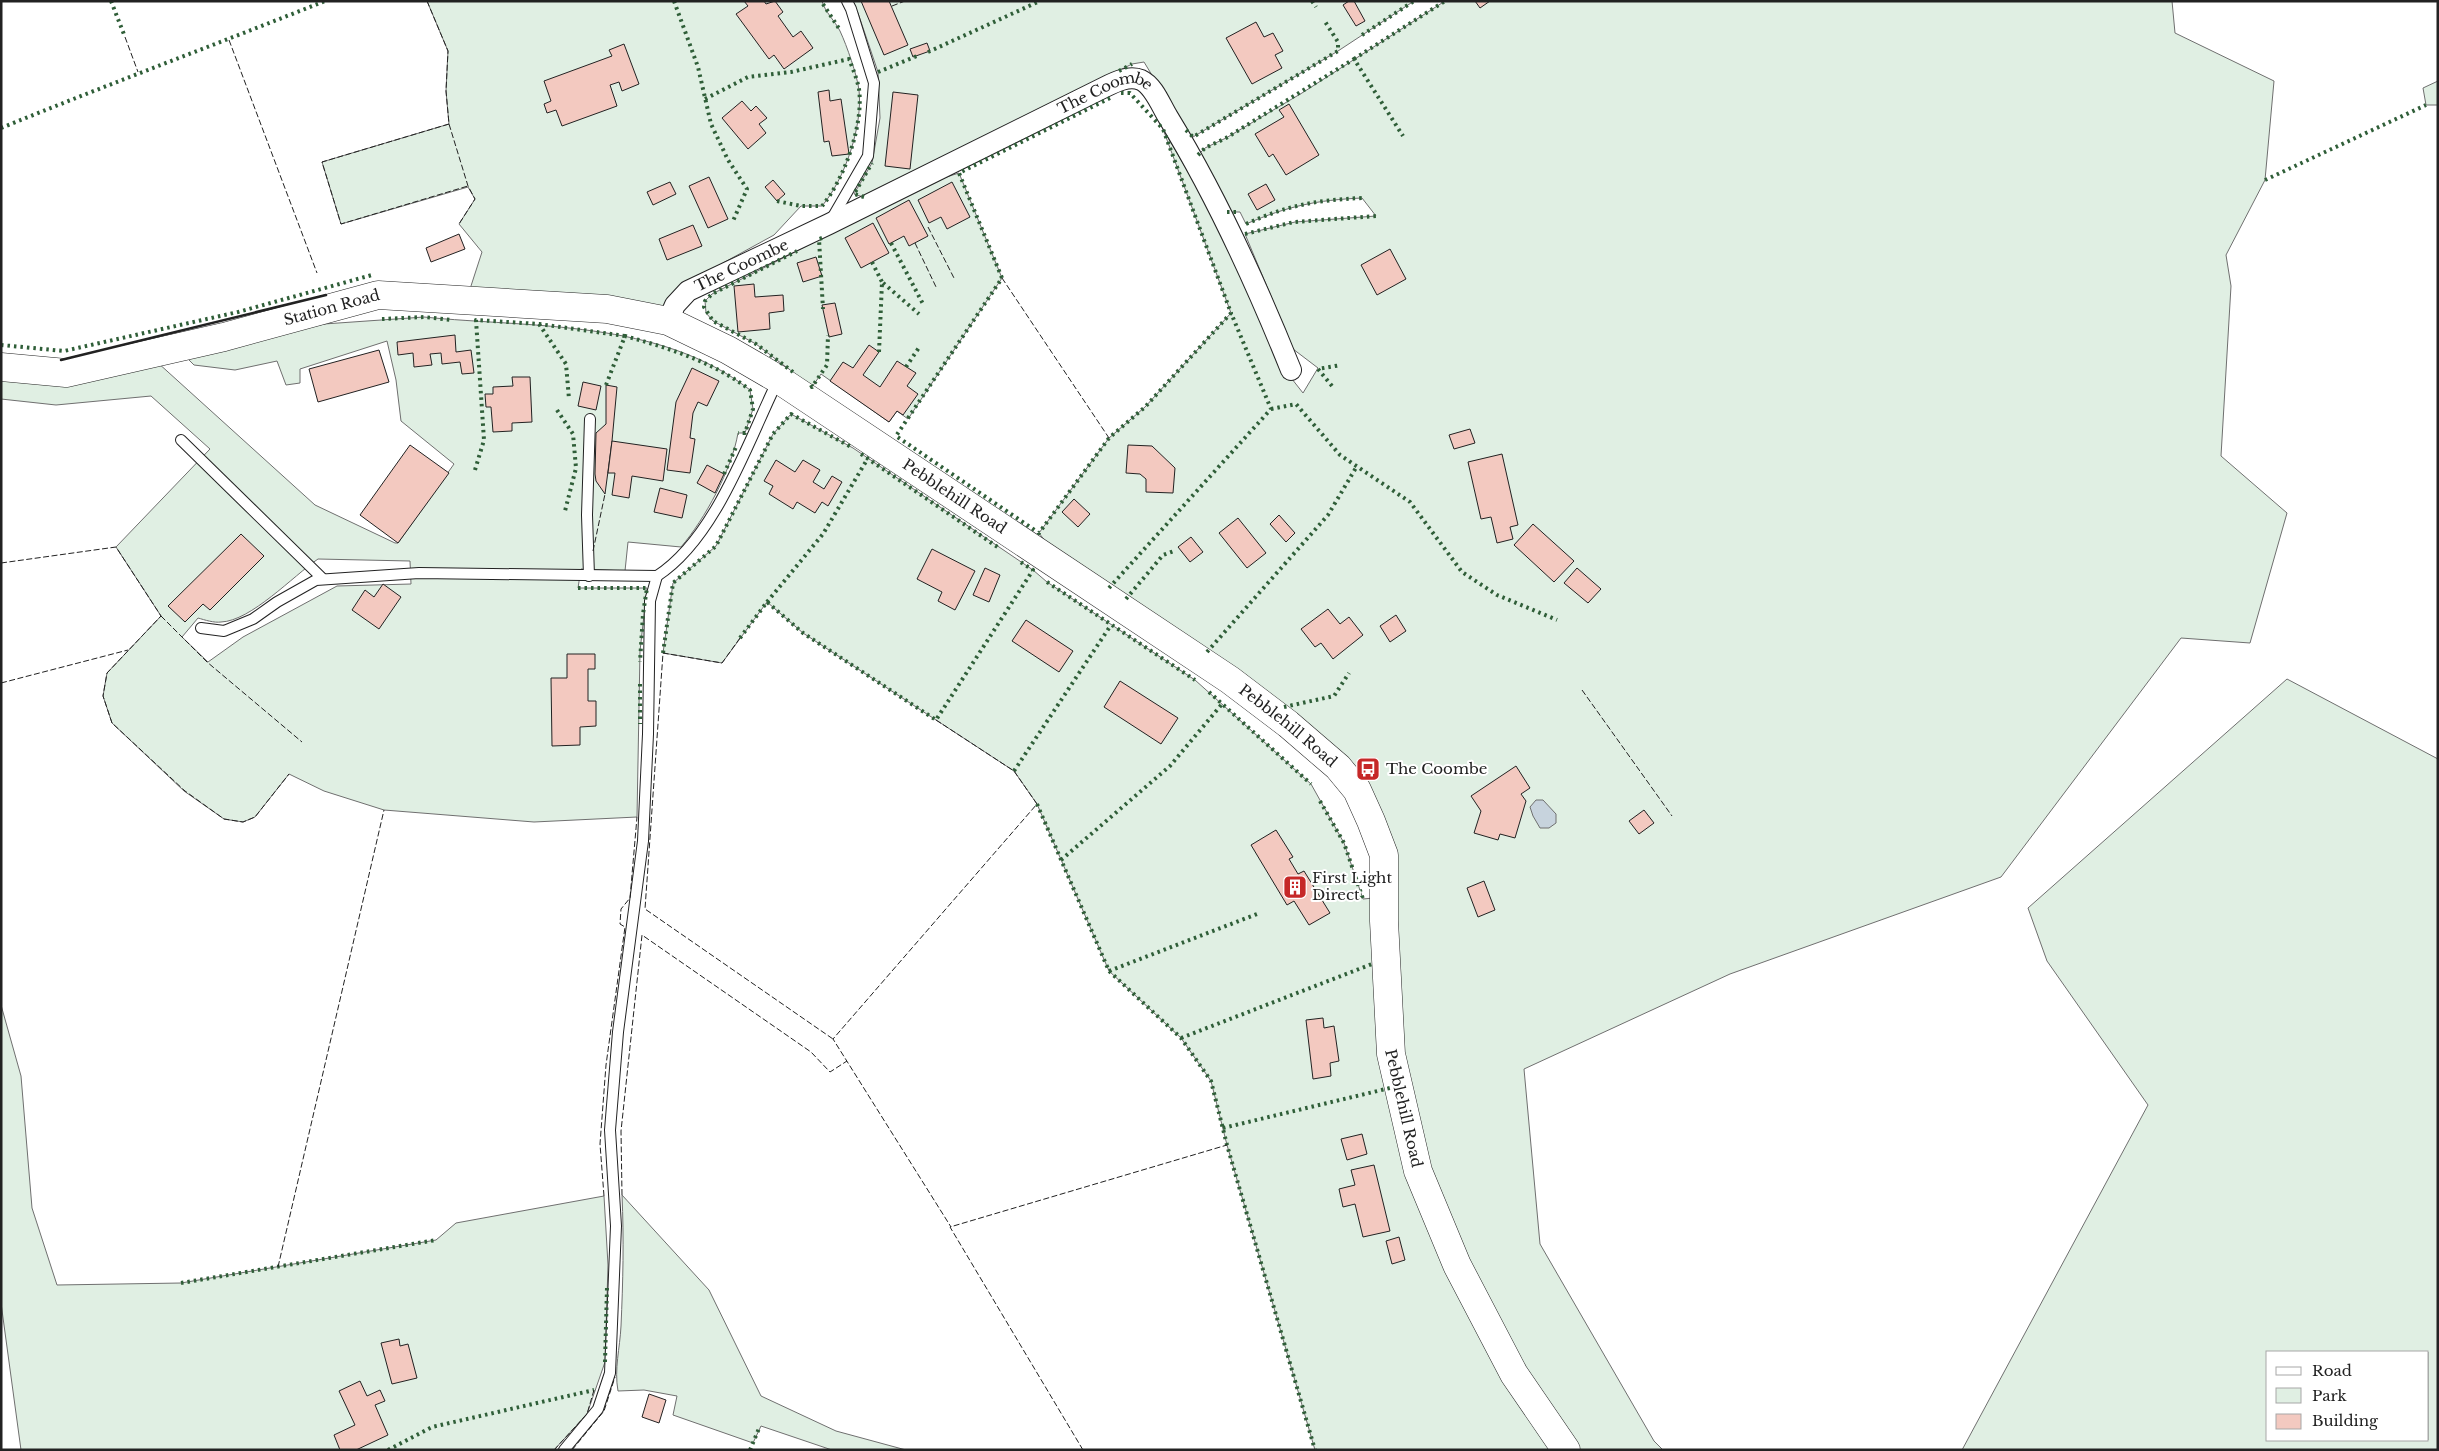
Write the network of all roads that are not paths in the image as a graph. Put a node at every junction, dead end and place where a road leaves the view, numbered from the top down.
1 (847, 1) edge
2 (829, 224) junction
3 (668, 321) junction
4 (1, 367) edge
5 (1291, 370) dead end
6 (778, 379) junction
7 (590, 419) dead end
8 (181, 440) dead end
9 (590, 576) junction
10 (657, 576) junction
11 (323, 579) junction
12 (201, 628) dead end
13 (564, 1450) edge
14 (1566, 1450) edge

1 - 2 lane
2 - 3 street, The Coombe
2 - 5 street, The Coombe
3 - 4 main road, Station Road
3 - 6 main road, Pebblehill Road
6 - 10 lane
6 - 14 main road, Pebblehill Road
7 - 9 lane
8 - 11 lane
9 - 10 lane
9 - 11 lane
10 - 13 lane
11 - 12 lane

